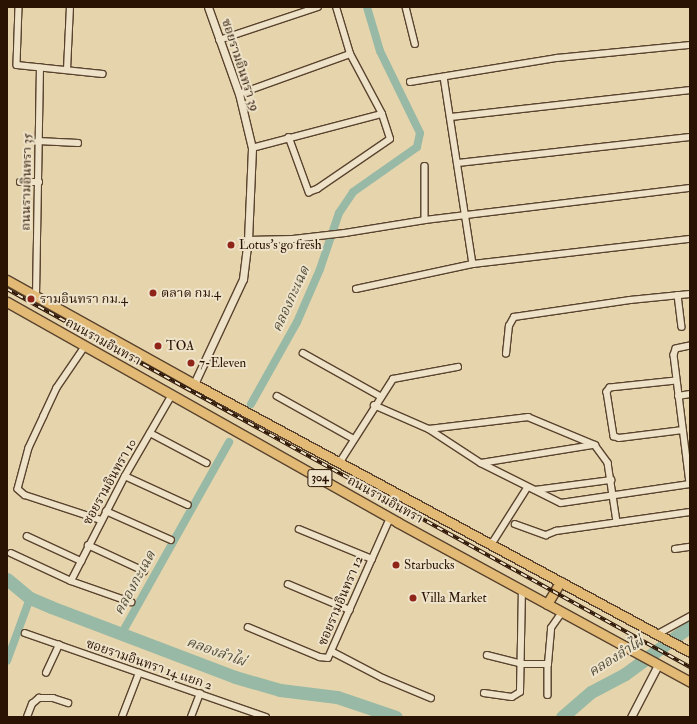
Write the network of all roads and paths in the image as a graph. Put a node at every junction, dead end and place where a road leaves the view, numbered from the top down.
1 (19, 7) edge
2 (70, 7) edge
3 (208, 7) edge
4 (318, 7) edge
5 (336, 7) edge
6 (406, 7) edge
7 (219, 40) junction
8 (415, 44) dead end
9 (690, 45) edge
10 (350, 54) junction
11 (40, 68) junction
12 (67, 70) junction
13 (104, 74) dead end
14 (444, 77) junction
15 (410, 82) dead end
16 (690, 90) edge
17 (239, 94) junction
18 (382, 114) junction
19 (451, 117) junction
20 (289, 137) junction
21 (690, 137) edge
22 (38, 142) junction
23 (78, 143) dead end
24 (252, 148) junction
25 (458, 163) junction
26 (425, 166) dead end
27 (20, 182) dead end
28 (39, 182) junction
29 (690, 188) edge
30 (466, 215) junction
31 (425, 220) junction
32 (690, 239) edge
33 (248, 240) junction
34 (473, 264) junction
35 (7, 280) edge
36 (356, 289) dead end
37 (690, 294) edge
38 (678, 295) junction
39 (36, 296) junction
40 (7, 302) edge
41 (682, 327) dead end
42 (690, 346) edge
43 (85, 347) junction
44 (303, 353) dead end
45 (506, 354) dead end
46 (458, 367) dead end
47 (676, 381) junction
48 (194, 384) junction
49 (690, 394) edge
50 (172, 395) junction
51 (277, 396) dead end
52 (380, 396) junction
53 (678, 396) junction
54 (374, 406) junction
55 (429, 429) junction
56 (683, 430) junction
57 (150, 433) junction
58 (354, 439) junction
59 (595, 445) junction
60 (687, 447) edge
61 (340, 462) junction
62 (207, 463) dead end
63 (482, 463) junction
64 (125, 476) junction
65 (611, 480) junction
66 (690, 484) edge
67 (527, 488) junction
68 (534, 490) junction
69 (614, 496) junction
70 (188, 504) dead end
71 (106, 511) junction
72 (690, 512) edge
73 (390, 518) junction
74 (101, 520) junction
75 (617, 522) junction
76 (516, 524) dead end
77 (299, 529) dead end
78 (27, 536) dead end
79 (171, 540) dead end
80 (88, 545) junction
81 (491, 545) junction
82 (690, 547) edge
83 (675, 549) dead end
84 (10, 553) dead end
85 (372, 559) junction
86 (81, 561) junction
87 (144, 571) dead end
88 (71, 581) junction
89 (560, 582) junction
90 (288, 584) dead end
91 (522, 590) junction
92 (131, 602) dead end
93 (547, 604) junction
94 (350, 610) junction
95 (562, 612) junction
96 (690, 616) edge
97 (248, 627) dead end
98 (25, 633) dead end
99 (660, 636) junction
100 (59, 645) junction
101 (333, 652) junction
102 (690, 652) edge
103 (488, 655) dead end
104 (522, 664) junction
105 (548, 664) junction
106 (658, 665) junction
107 (46, 673) dead end
108 (139, 673) junction
109 (690, 682) edge
110 (484, 693) dead end
111 (200, 694) junction
112 (548, 695) dead end
113 (431, 698) dead end
114 (68, 703) dead end
115 (26, 717) edge
116 (122, 717) edge
117 (191, 717) edge
118 (266, 717) edge
119 (631, 717) edge

1 - 11 street
2 - 12 street
3 - 7 street, ซอยรามอินทรา 39
4 - 7 street
5 - 10 street
6 - 8 street
7 - 17 street, ซอยรามอินทรา 39
9 - 14 street
10 - 17 street
10 - 18 street
11 - 12 street
11 - 22 street, ถนนรามอินทรา 35
12 - 13 street
14 - 15 street
14 - 19 street
16 - 19 street
17 - 24 street, ซอยรามอินทรา 39
18 - 20 street
18 - 20 street
19 - 25 street
20 - 24 street
21 - 25 street
22 - 23 street
22 - 28 street, ถนนรามอินทรา 35
24 - 33 street, ซอยรามอินทรา 39
25 - 30 street
26 - 31 street
27 - 28 street
28 - 39 street, ถนนรามอินทรา 35
29 - 30 street
30 - 31 street
30 - 34 street
31 - 33 street
32 - 34 street
33 - 48 street, ซอยรามอินทรา 39
34 - 36 street
35 - 39 main road, ถนนรามอินทรา / 304
37 - 38 street
38 - 41 street
38 - 45 street
39 - 48 main road, ถนนรามอินทรา / 304
40 - 43 main road, ถนนรามอินทรา / 304
42 - 47 street
43 - 50 main road, ถนนรามอินทรา / 304
43 - 74 street
44 - 52 street
46 - 52 street
47 - 53 street
47 - 56 street
48 - 61 main road, ถนนรามอินทรา / 304
49 - 53 street
50 - 57 street, ซอยรามอินทรา 10
50 - 73 main road, ถนนรามอินทรา / 304
51 - 58 street
52 - 54 street
53 - 56 street
54 - 55 street
54 - 58 street
55 - 59 street
55 - 63 street
56 - 60 street
57 - 62 street
57 - 64 street, ซอยรามอินทรา 10
58 - 61 street
59 - 63 street
59 - 65 street
60 - 66 street
61 - 81 main road, ถนนรามอินทรา / 304
63 - 67 street
64 - 70 street
64 - 71 street, ซอยรามอินทรา 10
65 - 68 street
65 - 69 street
66 - 69 street
67 - 68 street
67 - 81 street
68 - 69 street
69 - 75 street
71 - 74 street, ซอยรามอินทรา 10
71 - 79 street
72 - 75 street
73 - 85 street, ซอยรามอินทรา 12
73 - 91 main road, ถนนรามอินทรา / 304
74 - 80 street, ซอยรามอินทรา 10
75 - 76 street
77 - 85 street
78 - 86 street
80 - 86 street, ซอยรามอินทรา 10
80 - 87 street
81 - 89 main road, ถนนรามอินทรา / 304
82 - 83 street
84 - 88 street
85 - 94 street, ซอยรามอินทรา 12
86 - 88 street, ซอยรามอินทรา 10
88 - 92 street
89 - 93 main road
89 - 99 main road, ถนนรามอินทรา / 304
90 - 94 street
91 - 93 main road, ถนนรามอินทรา / 304
91 - 104 street
93 - 95 main road, ถนนรามอินทรา / 304
94 - 101 street, ซอยรามอินทรา 12
95 - 105 street
95 - 106 main road, ถนนรามอินทรา / 304
96 - 99 street
97 - 101 street, ซอยรามอินทรา 12
98 - 100 street, ซอยรามอินทรา 14 แยก 2
99 - 102 main road, ถนนรามอินทรา / 304
100 - 107 street
100 - 108 street, ซอยรามอินทรา 14 แยก 2
101 - 113 street
103 - 104 street
104 - 105 street
104 - 110 street
105 - 112 street
106 - 109 main road, ถนนรามอินทรา / 304
106 - 119 street
108 - 111 street, ซอยรามอินทรา 14 แยก 2
108 - 116 street
111 - 117 street
111 - 118 street, ซอยรามอินทรา 14 แยก 2
114 - 115 street

